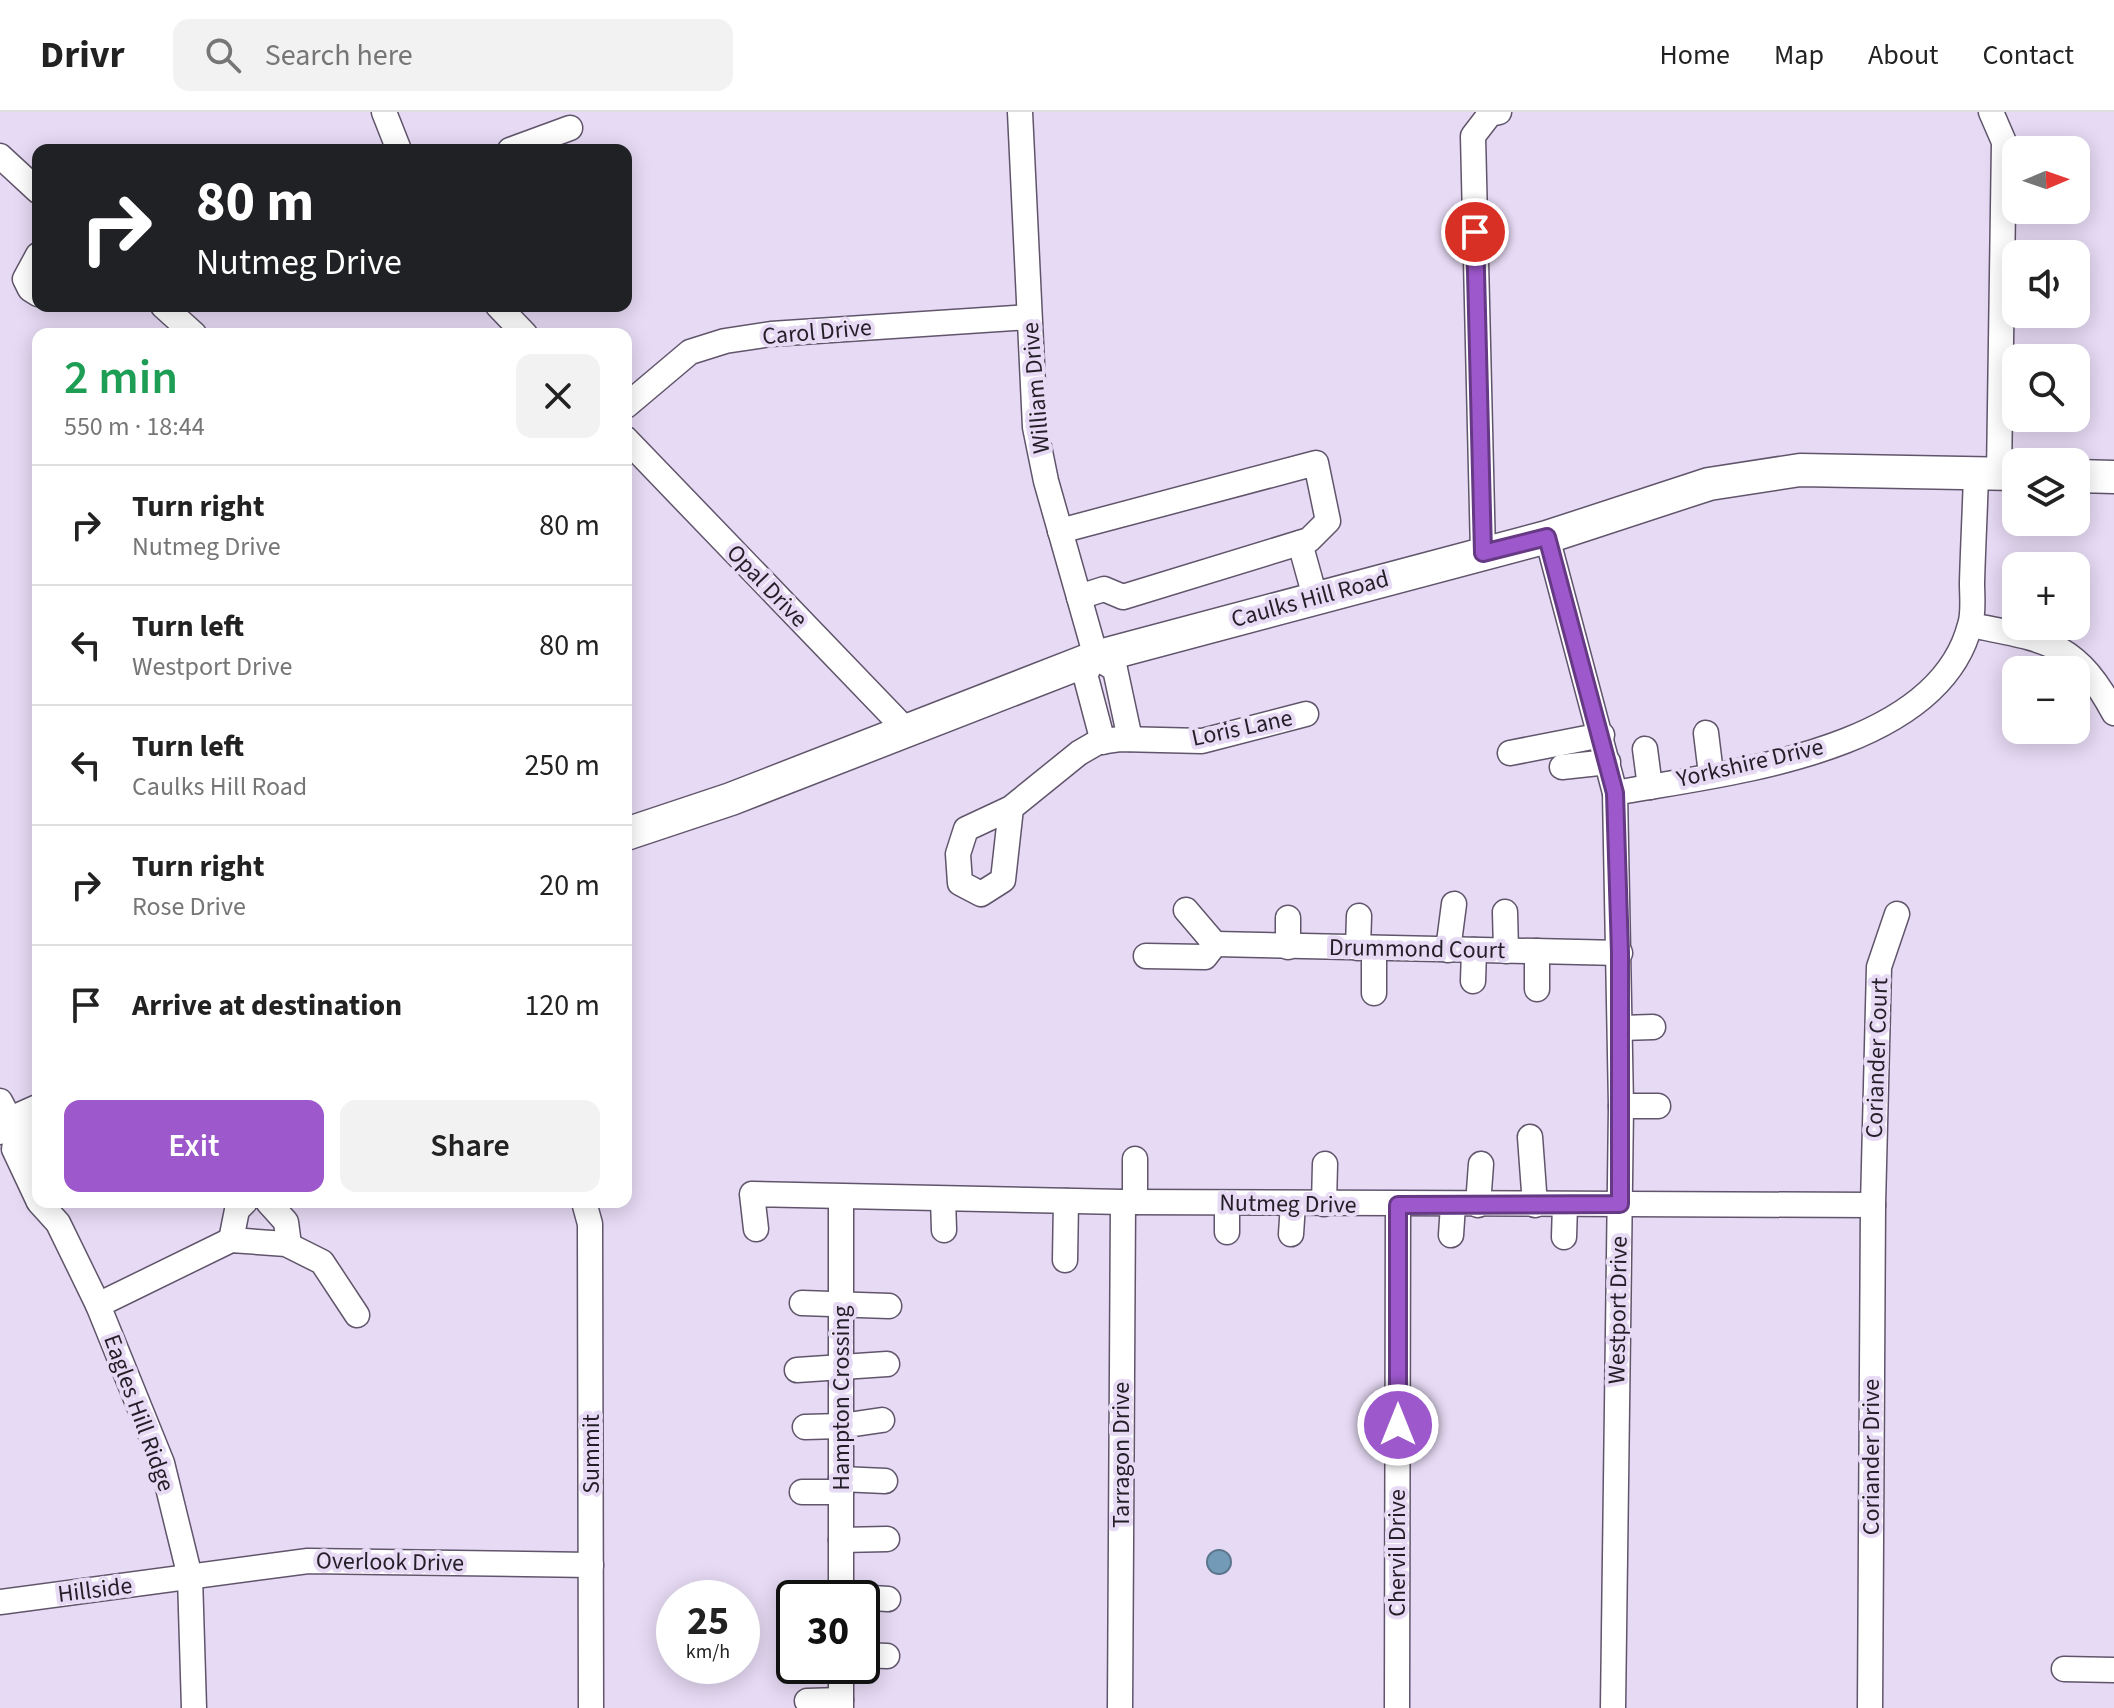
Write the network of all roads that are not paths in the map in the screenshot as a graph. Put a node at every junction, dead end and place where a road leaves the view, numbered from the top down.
1 (384, 112) edge
2 (1020, 112) edge
3 (1499, 112) edge
4 (1991, 112) edge
5 (570, 128) dead end
6 (397, 144) edge
7 (526, 144) edge
8 (0, 156) edge
9 (32, 185) edge
10 (32, 266) edge
11 (32, 290) edge
12 (170, 312) edge
13 (504, 312) edge
14 (1029, 317) junction
15 (187, 328) edge
16 (519, 328) edge
17 (632, 401) edge
18 (632, 445) edge
19 (1997, 474) edge
20 (2090, 476) edge
21 (2114, 477) edge
22 (1060, 531) junction
23 (1547, 537) junction
24 (1300, 543) junction
25 (1483, 553) junction
26 (1079, 597) junction
27 (1315, 597) junction
28 (1971, 625) junction
29 (1096, 657) junction
30 (2114, 713) edge
31 (1306, 714) dead end
32 (908, 732) junction
33 (1706, 733) dead end
34 (1602, 735) junction
35 (1130, 739) junction
36 (1103, 742) junction
37 (1645, 749) dead end
38 (1510, 753) dead end
39 (1608, 762) junction
40 (1562, 767) dead end
41 (1711, 774) junction
42 (1650, 787) junction
43 (1615, 793) junction
44 (1011, 808) dead end
45 (632, 832) edge
46 (1454, 904) dead end
47 (1186, 910) dead end
48 (1505, 912) dead end
49 (1897, 914) dead end
50 (1359, 916) dead end
51 (1288, 918) dead end
52 (1215, 944) junction
53 (1288, 947) junction
54 (1366, 948) junction
55 (1448, 950) junction
56 (1474, 950) junction
57 (1506, 951) junction
58 (1537, 951) junction
59 (1620, 953) junction
60 (1146, 956) dead end
61 (1473, 981) dead end
62 (1537, 989) dead end
63 (1374, 993) dead end
64 (1653, 1027) dead end
65 (1621, 1028) junction
66 (1621, 1106) junction
67 (1658, 1106) dead end
68 (14, 1119) edge
69 (1530, 1137) dead end
70 (32, 1141) edge
71 (1135, 1159) dead end
72 (1325, 1164) dead end
73 (1481, 1164) dead end
74 (32, 1188) edge
75 (841, 1198) junction
76 (943, 1199) junction
77 (1066, 1201) junction
78 (1129, 1202) junction
79 (1227, 1203) junction
80 (1293, 1204) junction
81 (1324, 1204) junction
82 (1620, 1204) junction
83 (1398, 1205) junction
84 (1453, 1205) junction
85 (1478, 1205) junction
86 (1535, 1205) junction
87 (1565, 1205) junction
88 (1873, 1205) junction
89 (239, 1208) edge
90 (273, 1208) edge
91 (586, 1208) edge
92 (58, 1213) edge
93 (756, 1229) dead end
94 (944, 1230) dead end
95 (1227, 1232) dead end
96 (1291, 1234) dead end
97 (1451, 1235) dead end
98 (1564, 1237) dead end
99 (231, 1240) junction
100 (289, 1245) junction
101 (1065, 1260) dead end
102 (802, 1303) dead end
103 (98, 1305) junction
104 (889, 1306) dead end
105 (841, 1307) junction
106 (357, 1315) dead end
107 (887, 1364) dead end
108 (841, 1368) junction
109 (797, 1370) dead end
110 (882, 1420) dead end
111 (841, 1426) junction
112 (805, 1427) dead end
113 (885, 1481) dead end
114 (841, 1486) junction
115 (802, 1492) dead end
116 (887, 1539) dead end
117 (841, 1540) junction
118 (591, 1565) junction
119 (190, 1577) junction
120 (841, 1580) edge
121 (880, 1599) edge
122 (888, 1599) dead end
123 (0, 1602) edge
124 (880, 1656) edge
125 (887, 1656) dead end
126 (2064, 1669) dead end
127 (2114, 1670) edge
128 (807, 1701) dead end
129 (841, 1704) edge
130 (194, 1708) edge
131 (591, 1708) edge
132 (1120, 1708) edge
133 (1397, 1708) edge
134 (1613, 1708) edge
135 (1870, 1708) edge

1 - 6 street
2 - 14 street, William Drive
3 - 25 street
4 - 19 street, Yorkshire Drive
5 - 7 street
8 - 9 street
10 - 11 street
12 - 15 street
13 - 16 street
14 - 17 street, Carol Drive
14 - 22 street, William Drive
18 - 32 street, Opal Drive
19 - 23 main road, Caulks Hill Road
19 - 28 street, Yorkshire Drive
20 - 21 main road
22 - 24 street
22 - 26 street, William Drive
23 - 25 main road, Caulks Hill Road
23 - 34 street, Westport Drive
24 - 26 street
24 - 27 street
25 - 27 main road, Caulks Hill Road
26 - 29 street, William Drive
27 - 29 main road, Caulks Hill Road
28 - 30 street
28 - 41 street, Yorkshire Drive
29 - 32 main road, Caulks Hill Road
29 - 35 street
29 - 36 street
31 - 35 street, Loris Lane
32 - 45 main road, Caulks Hill Road
33 - 41 street
34 - 38 street
34 - 39 street, Westport Drive
35 - 36 street, Loris Lane
36 - 44 street, Loris Lane
37 - 42 street
39 - 40 street
39 - 43 street, Westport Drive
41 - 42 street, Yorkshire Drive
42 - 43 street, Yorkshire Drive
43 - 59 street, Westport Drive
46 - 55 street
47 - 52 street
48 - 57 street
49 - 88 street, Coriander Court
50 - 54 street
51 - 53 street
52 - 53 street, Drummond Court
52 - 60 street
53 - 54 street, Drummond Court
54 - 55 street, Drummond Court
54 - 63 street
55 - 56 street, Drummond Court
56 - 57 street, Drummond Court
56 - 61 street
57 - 58 street, Drummond Court
58 - 59 street, Drummond Court
58 - 62 street
59 - 65 street, Westport Drive
64 - 65 street
65 - 66 street, Westport Drive
66 - 67 street
66 - 82 street, Westport Drive
68 - 70 street, Eagles Hill Ridge
68 - 74 street, Eagles Hill Ridge
69 - 86 street
71 - 78 street, Tarragon Drive
72 - 81 street
73 - 85 street
75 - 76 street, Nutmeg Drive
75 - 93 street, Nutmeg Drive
75 - 105 street, Hampton Crossing
76 - 77 street, Nutmeg Drive
76 - 94 street
77 - 78 street, Nutmeg Drive
77 - 101 street
78 - 79 street, Nutmeg Drive
78 - 132 street, Tarragon Drive
79 - 80 street, Nutmeg Drive
79 - 95 street
80 - 81 street, Nutmeg Drive
80 - 96 street
81 - 83 street, Nutmeg Drive
82 - 87 street, Nutmeg Drive
82 - 88 street, Nutmeg Drive
82 - 134 street, Westport Drive
83 - 84 street, Nutmeg Drive
83 - 133 street, Chervil Drive
84 - 85 street, Nutmeg Drive
84 - 97 street
85 - 86 street, Nutmeg Drive
86 - 87 street, Nutmeg Drive
87 - 98 street
88 - 135 street, Coriander Drive
89 - 99 street
90 - 100 street
91 - 118 street, Summit
92 - 103 street, Eagles Hill Ridge
99 - 100 street
99 - 103 street
100 - 106 street
102 - 105 street
103 - 119 street, Eagles Hill Ridge
104 - 105 street
105 - 108 street, Hampton Crossing
107 - 108 street
108 - 109 street
108 - 111 street, Hampton Crossing
110 - 111 street
111 - 112 street
111 - 114 street, Hampton Crossing
113 - 114 street
114 - 115 street
114 - 117 street, Hampton Crossing
116 - 117 street
117 - 120 street, Hampton Crossing
118 - 119 street, Overlook Drive
118 - 131 street, Summit
119 - 123 street, Hillside
119 - 130 street, Eagles Hill Ridge
121 - 122 street
124 - 125 street
126 - 127 street
128 - 129 street

